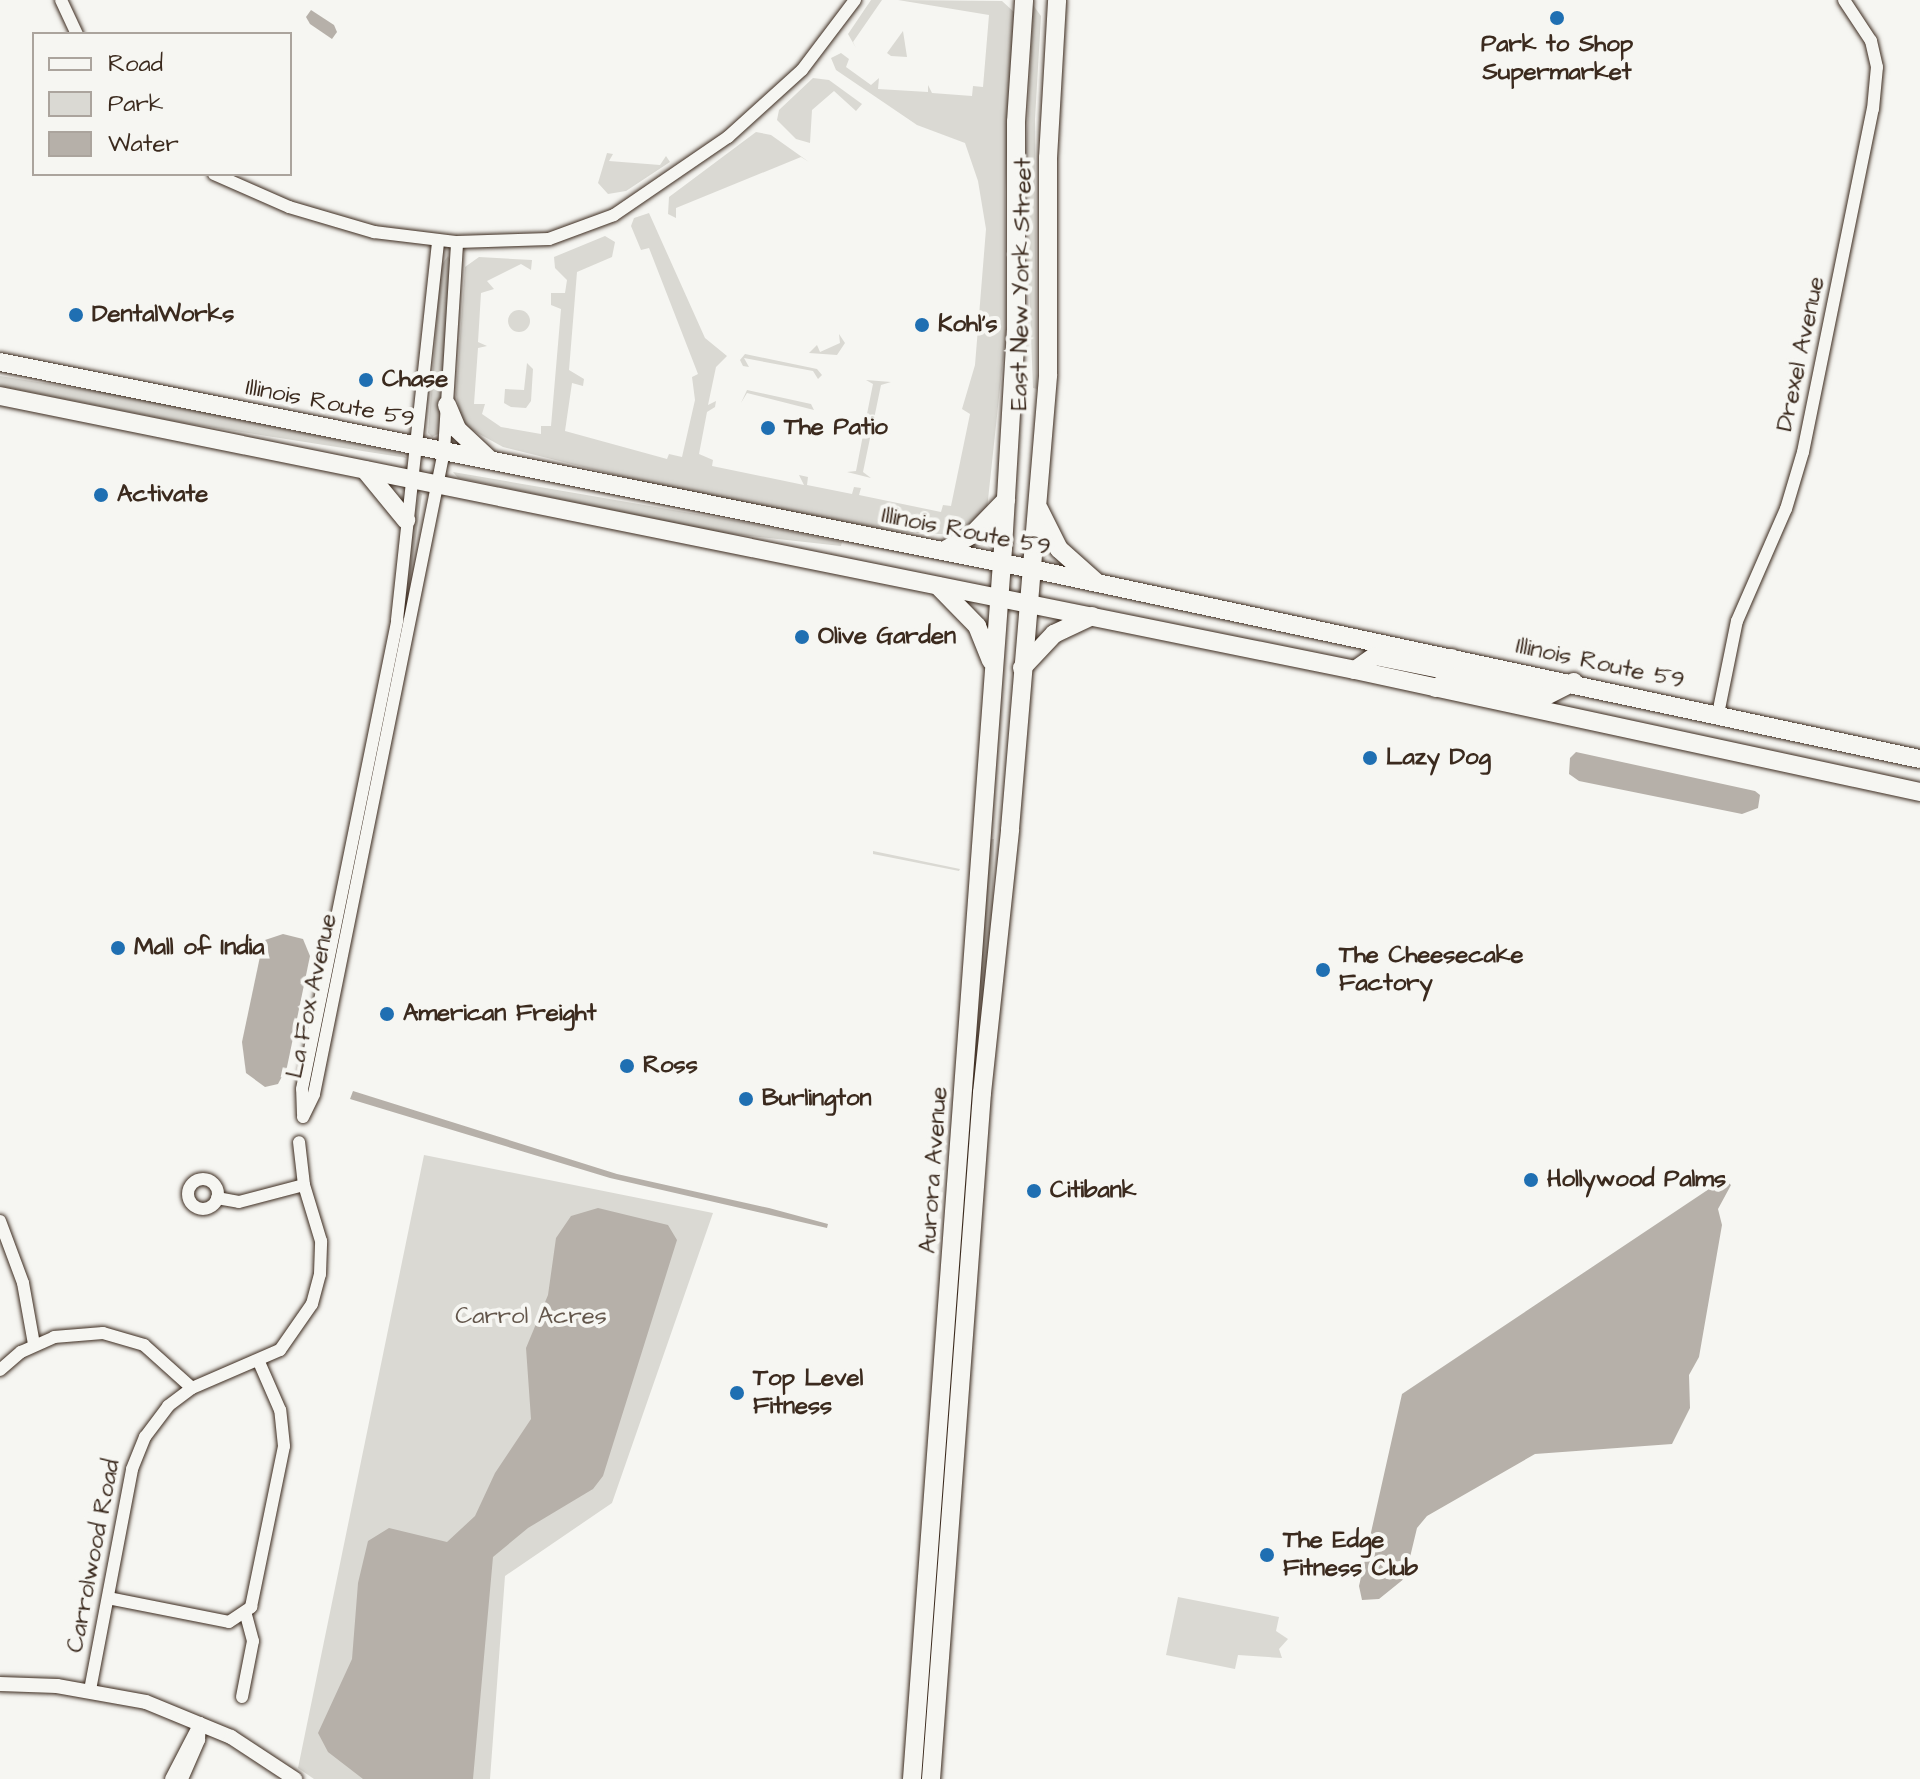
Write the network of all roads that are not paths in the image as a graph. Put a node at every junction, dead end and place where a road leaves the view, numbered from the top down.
1 (61, 0) edge
2 (855, 0) edge
3 (1024, 0) edge
4 (1057, 0) edge
5 (1844, 0) edge
6 (76, 32) edge
7 (219, 176) edge
8 (438, 241) junction
9 (457, 242) junction
10 (0, 362) edge
11 (0, 396) edge
12 (447, 405) junction
13 (420, 447) junction
14 (444, 451) junction
15 (493, 461) junction
16 (365, 470) junction
17 (414, 480) junction
18 (437, 485) junction
19 (1006, 500) junction
20 (1037, 506) junction
21 (406, 520) junction
22 (943, 551) junction
23 (1002, 563) junction
24 (1032, 569) junction
25 (1099, 584) junction
26 (938, 586) junction
27 (998, 598) junction
28 (1030, 604) junction
29 (1092, 616) junction
30 (1452, 658) junction
31 (993, 663) junction
32 (1022, 668) junction
33 (1355, 670) junction
34 (1574, 682) junction
35 (1436, 688) junction
36 (1718, 714) junction
37 (1920, 759) edge
38 (1920, 792) edge
39 (299, 1142) dead end
40 (304, 1185) junction
41 (217, 1198) dead end
42 (0, 1221) edge
43 (34, 1344) junction
44 (259, 1362) junction
45 (0, 1370) edge
46 (192, 1388) junction
47 (108, 1598) junction
48 (246, 1614) junction
49 (0, 1684) edge
50 (90, 1690) junction
51 (242, 1697) dead end
52 (200, 1723) junction
53 (171, 1779) edge
54 (182, 1779) edge
55 (295, 1779) edge
56 (912, 1779) edge
57 (931, 1779) edge

1 - 6 street
2 - 9 street
3 - 19 main road, East New York Street
4 - 20 main road, East New York Street
5 - 36 street, Drexel Avenue
7 - 8 street
8 - 9 street
8 - 13 street, La Fox Avenue
9 - 12 street, La Fox Avenue
10 - 13 main road, Illinois Route 59
11 - 16 main road
12 - 14 street, La Fox Avenue
12 - 15 main road
13 - 14 main road, Illinois Route 59
13 - 17 street, La Fox Avenue
14 - 15 main road, Illinois Route 59
14 - 18 street, La Fox Avenue
15 - 22 main road, Illinois Route 59
16 - 17 main road
16 - 21 main road
17 - 18 main road
17 - 21 street, La Fox Avenue
18 - 21 street, La Fox Avenue
18 - 26 main road
19 - 22 main road
19 - 23 main road, East New York Street
20 - 24 main road, East New York Street
20 - 25 main road
22 - 23 main road, Illinois Route 59
23 - 24 main road, Illinois Route 59
23 - 27 main road, Aurora Avenue
24 - 25 main road, Illinois Route 59
24 - 28 main road, Aurora Avenue
25 - 30 main road, Illinois Route 59
26 - 27 main road
26 - 31 main road
27 - 28 main road
27 - 31 main road, Aurora Avenue
28 - 29 main road
28 - 32 main road, Aurora Avenue
29 - 32 main road
29 - 33 main road
30 - 33 main road
30 - 34 main road, Illinois Route 59
31 - 56 main road, Aurora Avenue
32 - 57 main road, Aurora Avenue
33 - 35 main road
34 - 35 main road
34 - 36 main road, Illinois Route 59
35 - 38 main road
36 - 37 main road, Illinois Route 59
39 - 40 street, Carrolwood Road
40 - 41 street
40 - 44 street, Carrolwood Road
42 - 43 street
43 - 45 street
43 - 46 street
44 - 46 street, Carrolwood Road
44 - 48 street
46 - 47 street, Carrolwood Road
47 - 48 street
47 - 50 street, Carrolwood Road
48 - 51 street
49 - 50 street
50 - 52 street
52 - 53 street
52 - 54 street
52 - 55 street

